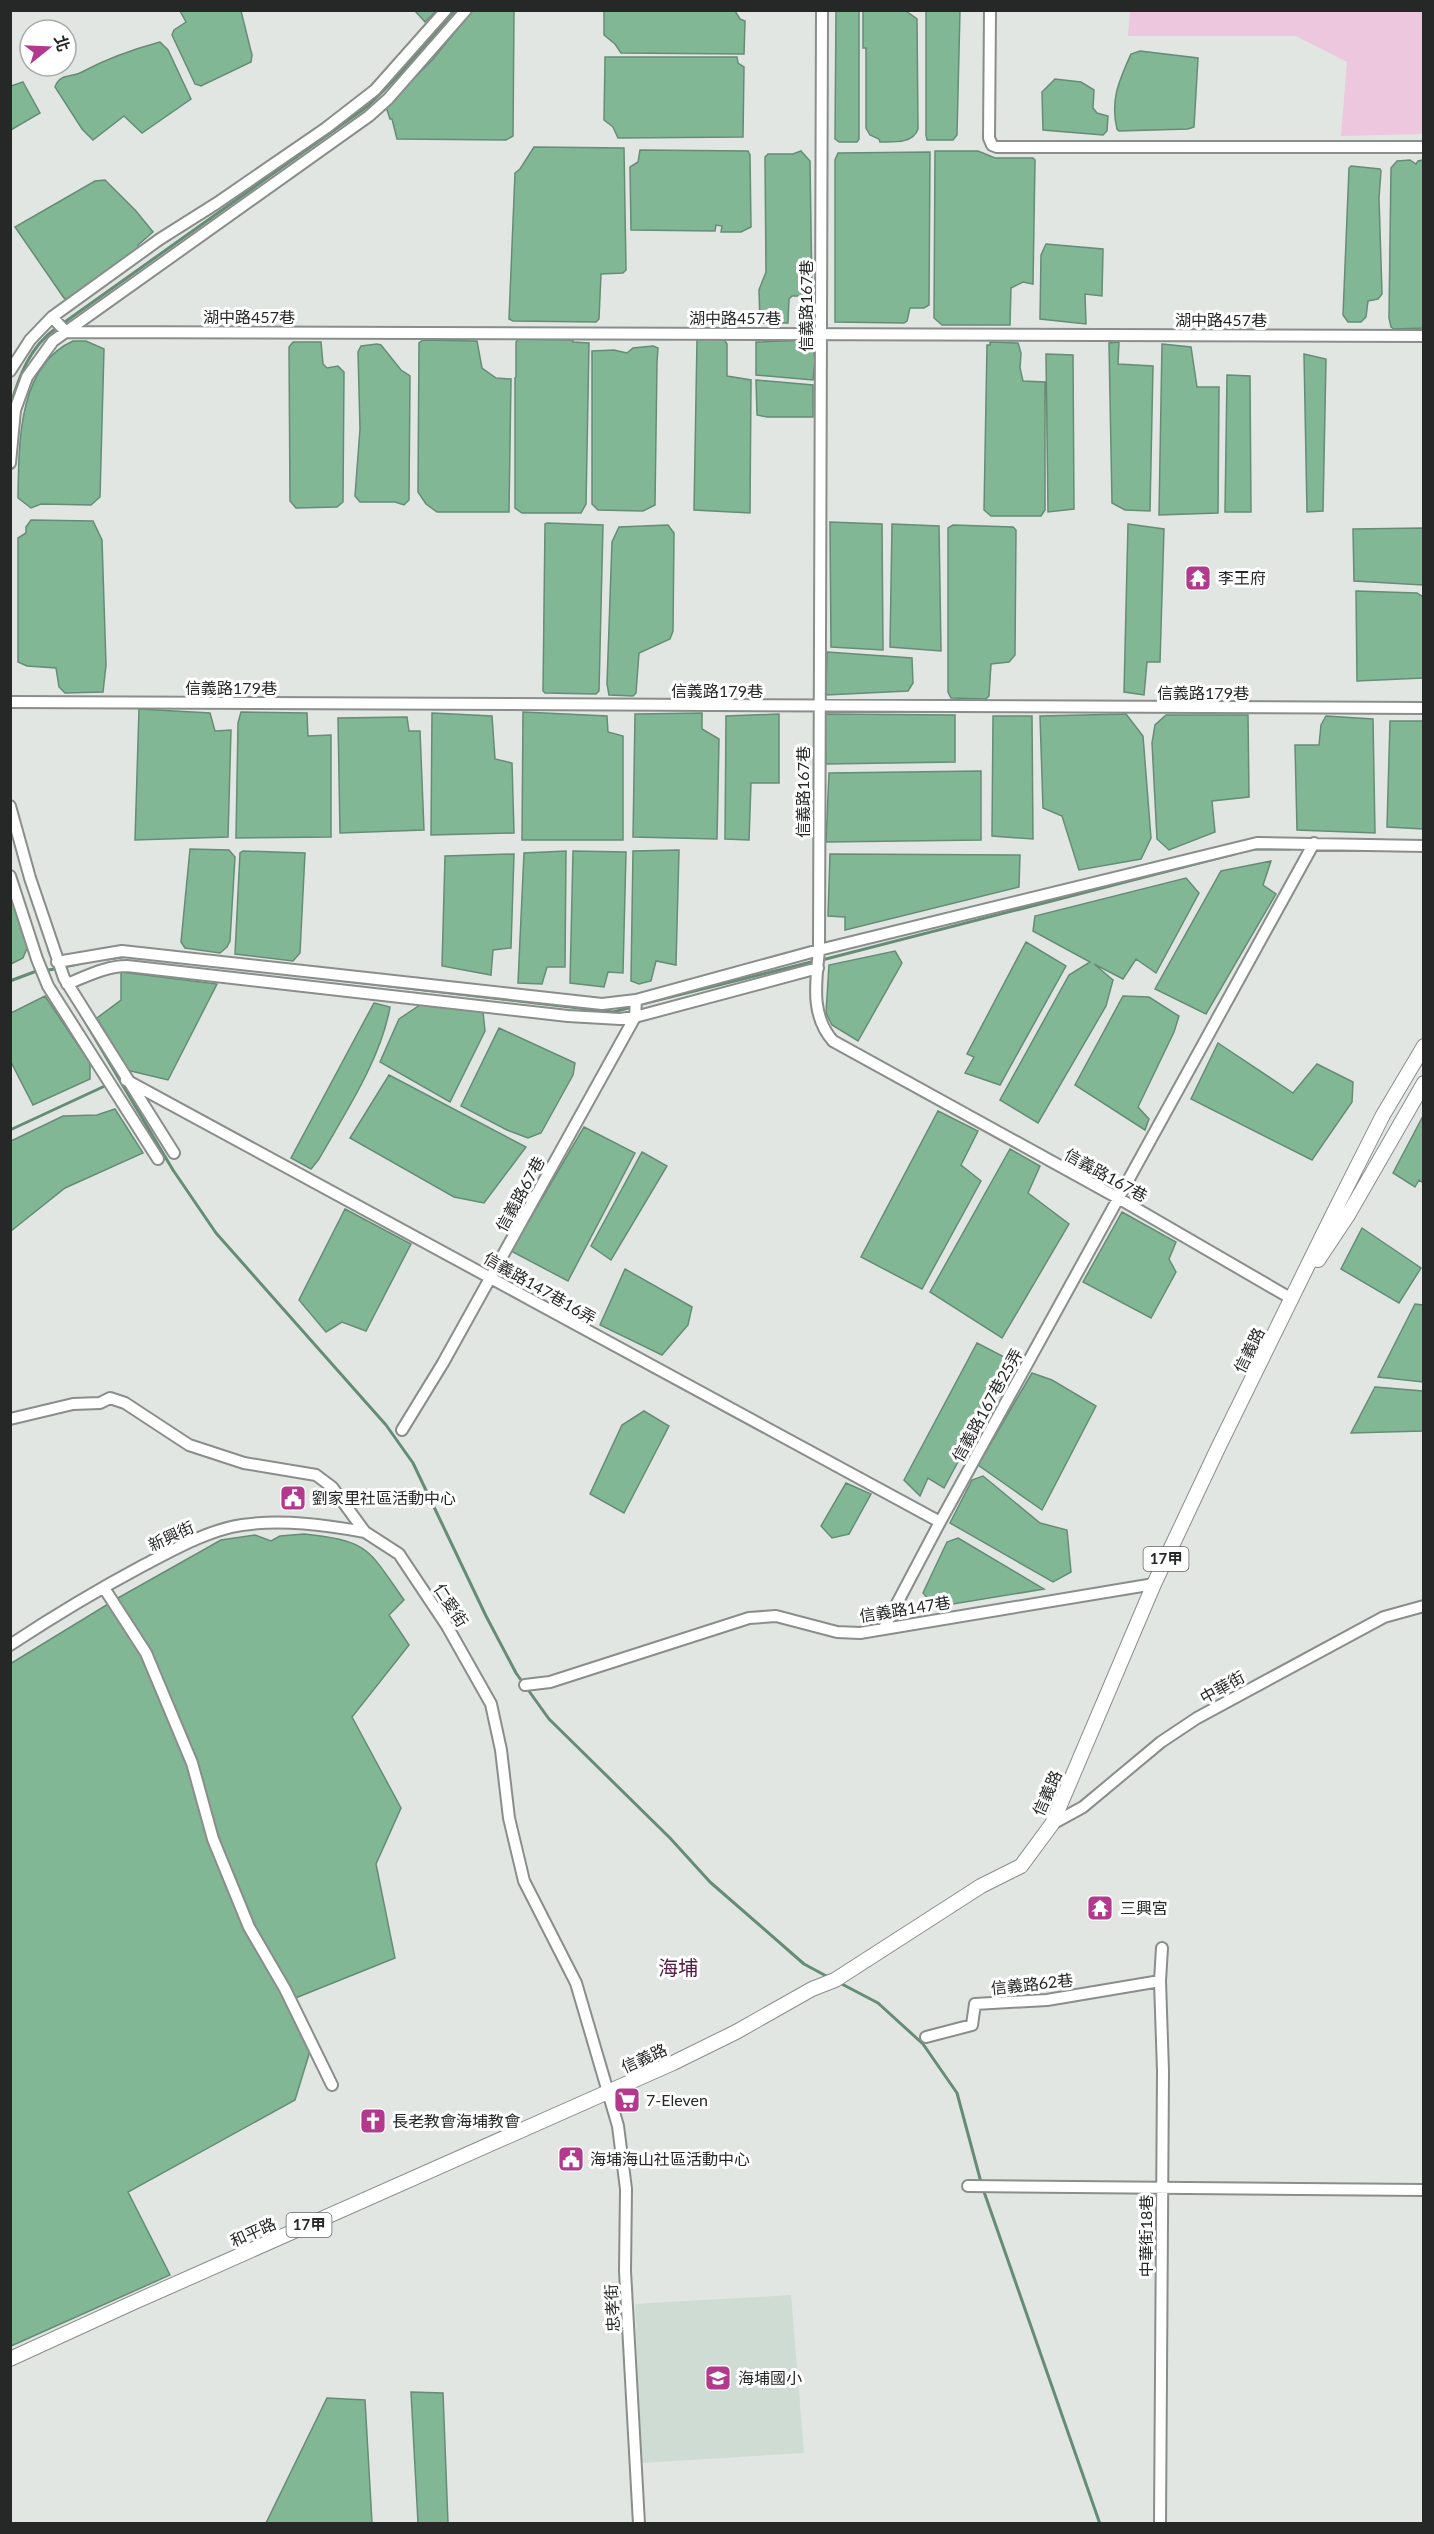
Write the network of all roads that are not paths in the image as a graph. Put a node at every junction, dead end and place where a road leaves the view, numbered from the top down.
1 (446, 10) edge
2 (466, 10) edge
3 (822, 10) edge
4 (990, 10) edge
5 (1424, 147) edge
6 (52, 317) junction
7 (66, 332) junction
8 (821, 333) junction
9 (1424, 336) edge
10 (10, 371) edge
11 (10, 463) edge
12 (10, 702) edge
13 (818, 706) junction
14 (1424, 708) edge
15 (10, 806) edge
16 (1314, 843) junction
17 (1424, 846) edge
18 (10, 876) edge
19 (818, 950) junction
20 (58, 964) junction
21 (818, 967) junction
22 (65, 981) junction
23 (636, 1000) junction
24 (635, 1017) junction
25 (1424, 1046) edge
26 (126, 1080) junction
27 (1424, 1083) edge
28 (174, 1153) dead end
29 (158, 1159) dead end
30 (1118, 1198) junction
31 (491, 1276) junction
32 (1292, 1299) junction
33 (10, 1419) edge
34 (402, 1430) dead end
35 (940, 1522) junction
36 (365, 1532) junction
37 (1154, 1584) junction
38 (104, 1587) junction
39 (1424, 1606) edge
40 (884, 1628) junction
41 (10, 1645) edge
42 (525, 1685) dead end
43 (1052, 1824) junction
44 (1162, 1948) dead end
45 (1160, 1981) junction
46 (926, 2037) dead end
47 (332, 2085) dead end
48 (608, 2092) junction
49 (971, 2186) dead end
50 (1161, 2188) junction
51 (1424, 2190) edge
52 (10, 2359) edge
53 (639, 2523) edge
54 (1160, 2523) edge

1 - 6 street
2 - 7 street
3 - 8 street, 信義路167巷
4 - 5 street
6 - 7 street
6 - 10 street
7 - 8 street, 湖中路457巷
7 - 11 street
8 - 9 street, 湖中路457巷
8 - 13 street, 信義路167巷
12 - 13 street, 信義路179巷
13 - 14 street, 信義路179巷
13 - 19 street, 信義路167巷
15 - 20 street
16 - 17 street
16 - 19 street
16 - 30 street, 信義路167巷25弄
18 - 29 street
19 - 21 street, 信義路167巷
19 - 23 street
20 - 22 street
20 - 23 street
21 - 24 street
21 - 30 street, 信義路167巷
22 - 24 street
22 - 26 street
23 - 24 street, 信義路67巷
24 - 31 street, 信義路67巷
25 - 32 main road, 信義路 / 17甲
26 - 28 street
26 - 31 street, 信義路147巷16弄
27 - 32 main road, 信義路 / 17甲
30 - 32 street, 信義路167巷
30 - 35 street, 信義路167巷25弄
31 - 34 street, 信義路67巷
31 - 35 street, 信義路147巷16弄
32 - 37 main road, 信義路 / 17甲
33 - 36 street, 仁愛街
35 - 40 street, 信義路167巷25弄
36 - 38 street, 新興街
36 - 48 street, 仁愛街
37 - 40 street, 信義路147巷
37 - 43 main road, 信義路 / 17甲
38 - 41 street, 新興街
38 - 47 street
39 - 43 street, 中華街
40 - 42 street, 信義路147巷
43 - 48 main road, 信義路 / 17甲
44 - 45 street, 中華街18巷
45 - 46 street, 信義路62巷
45 - 50 street, 中華街18巷
48 - 52 main road, 和平路 / 17甲
48 - 53 street, 忠孝街
49 - 50 street
50 - 51 street
50 - 54 street, 中華街18巷

